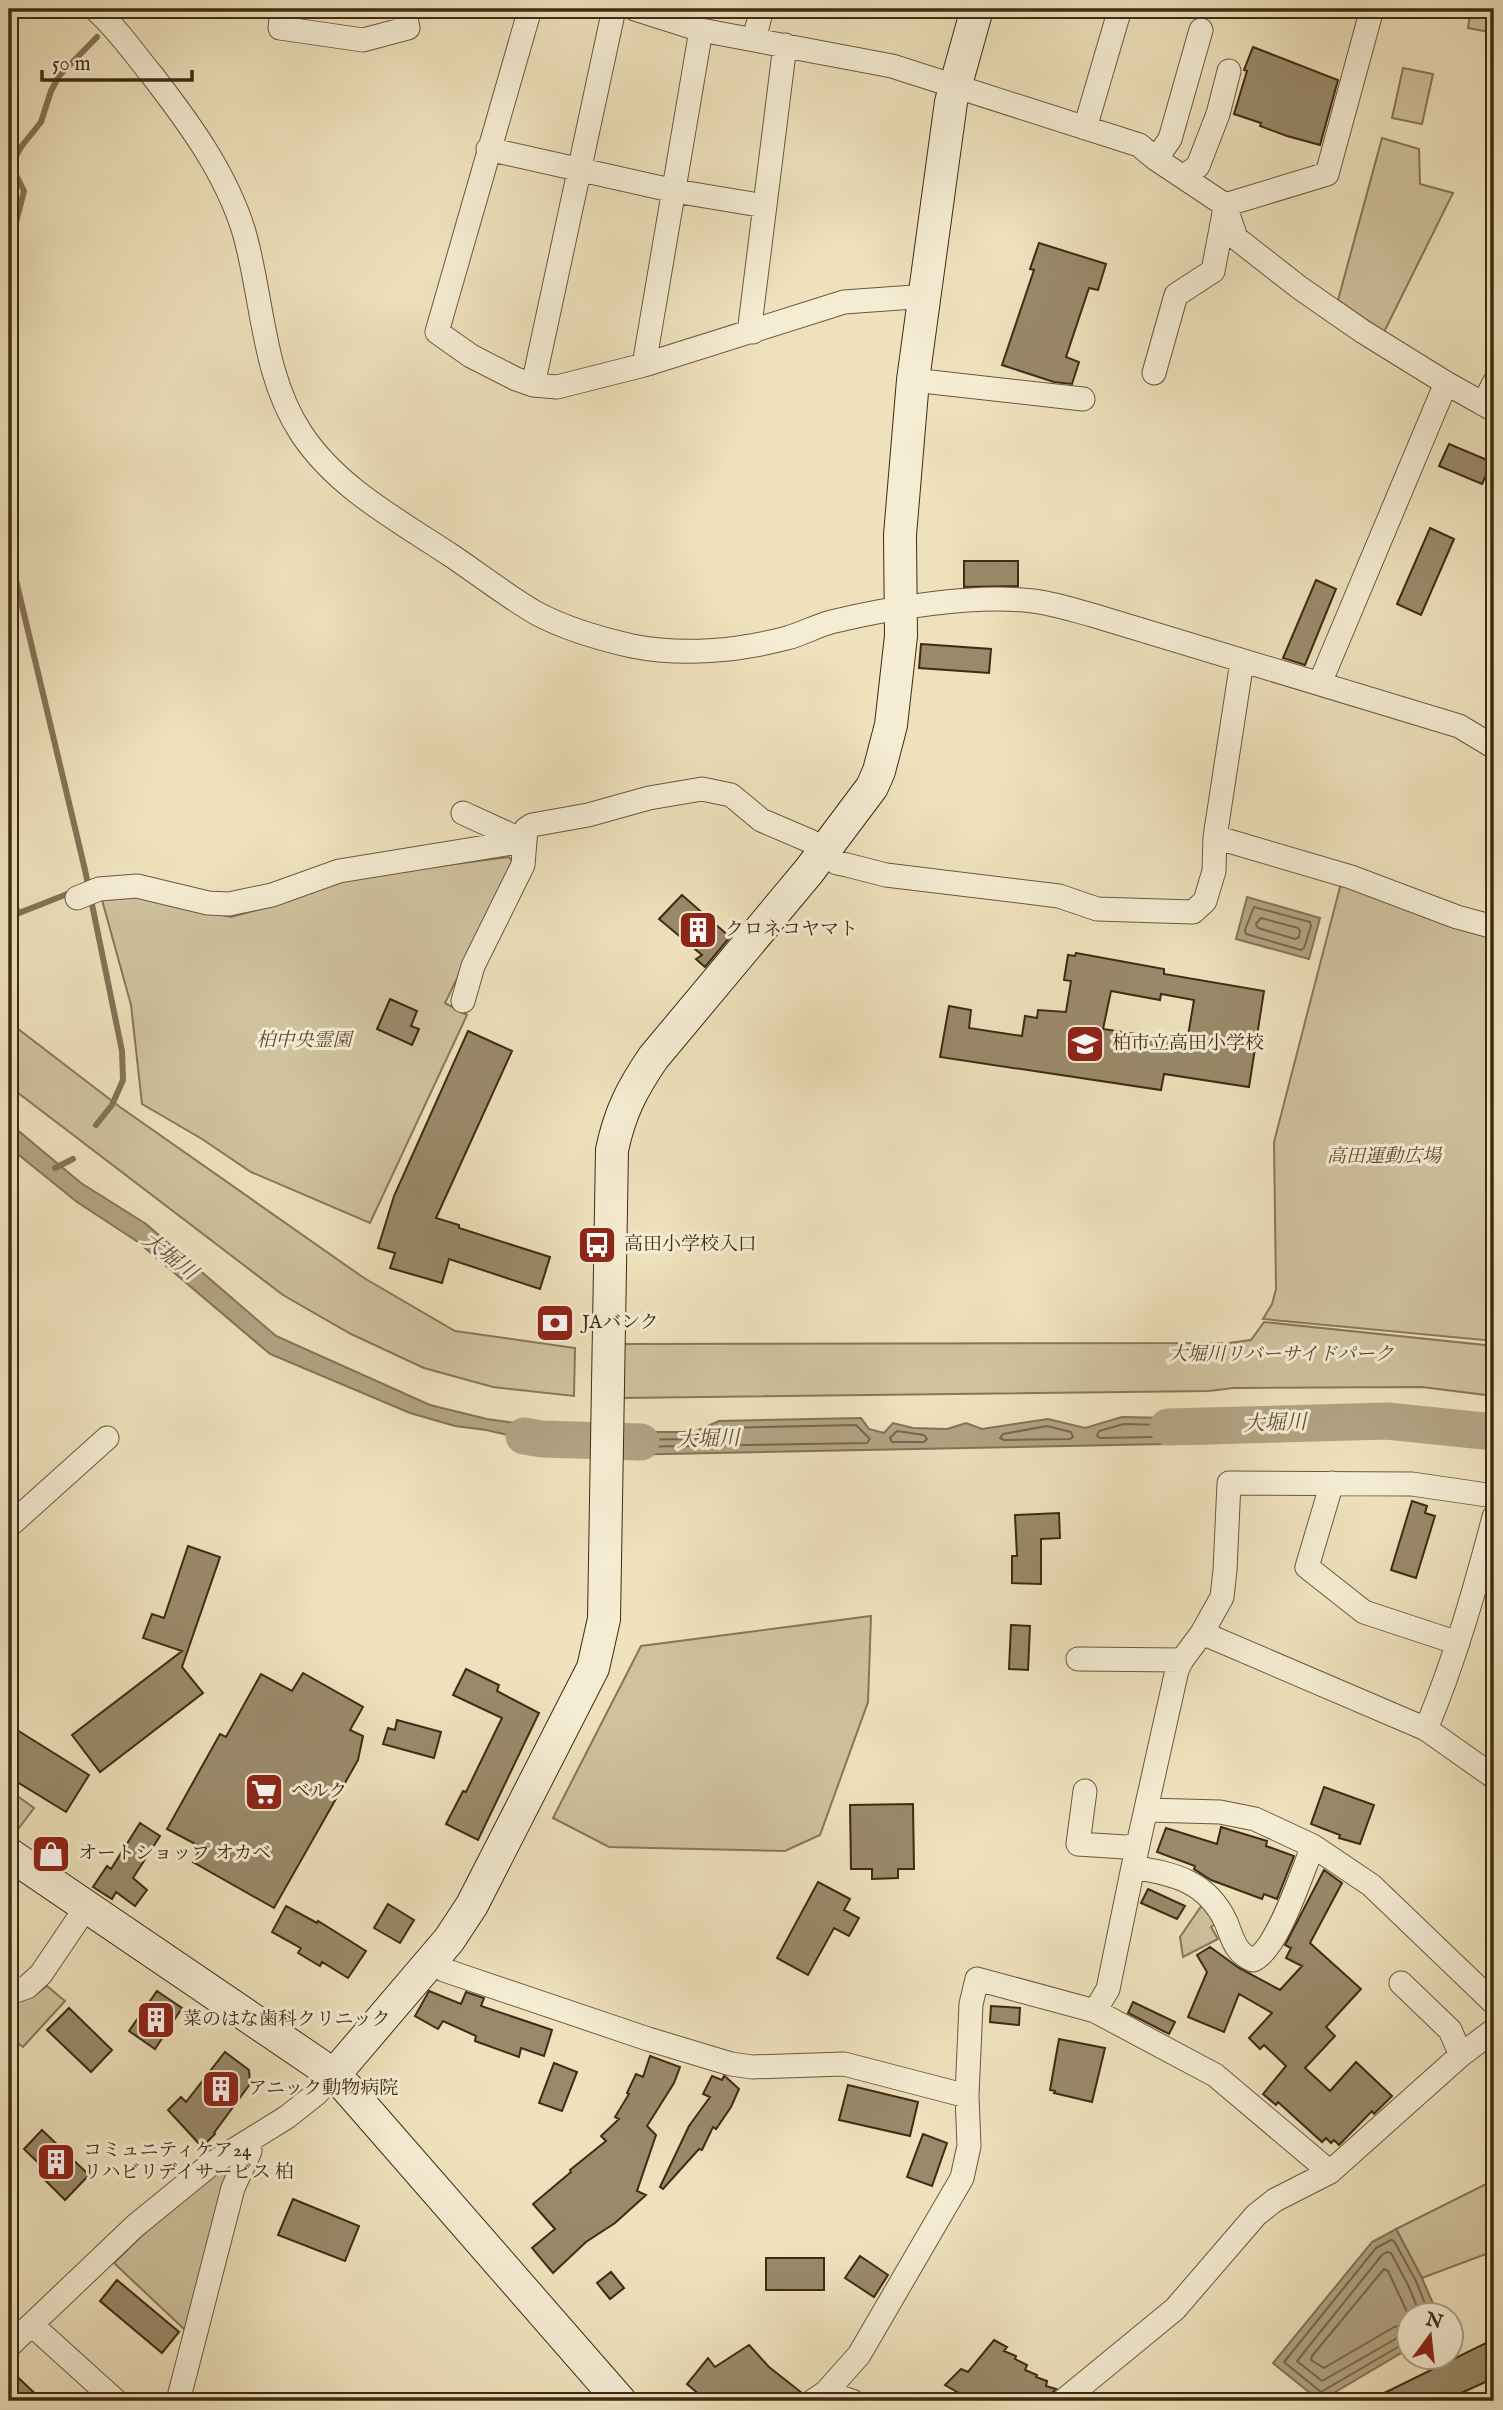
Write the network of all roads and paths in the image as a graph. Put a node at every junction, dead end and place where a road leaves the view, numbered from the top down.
1 (95, 9) edge
2 (282, 9) edge
3 (404, 9) edge
4 (530, 9) edge
5 (614, 9) edge
6 (635, 9) edge
7 (762, 9) edge
8 (977, 9) edge
9 (1120, 9) edge
10 (1372, 9) edge
11 (701, 30) junction
12 (1200, 30) dead end
13 (754, 39) junction
14 (785, 45) junction
15 (1229, 71) dead end
16 (955, 86) junction
17 (1085, 128) junction
18 (488, 149) junction
19 (1156, 159) junction
20 (578, 171) junction
21 (1182, 177) junction
22 (675, 191) junction
23 (1225, 205) junction
24 (765, 206) junction
25 (924, 299) junction
26 (753, 332) junction
27 (644, 365) junction
28 (1154, 373) dead end
29 (913, 380) junction
30 (1446, 383) junction
31 (1494, 383) edge
32 (533, 385) junction
33 (1083, 399) dead end
34 (1489, 407) edge
35 (902, 607) junction
36 (1242, 661) junction
37 (1320, 683) junction
38 (1494, 746) edge
39 (463, 813) dead end
40 (1215, 837) junction
41 (524, 841) junction
42 (823, 851) junction
43 (77, 898) dead end
44 (1494, 927) edge
45 (463, 1001) dead end
46 (107, 1438) dead end
47 (1332, 1483) junction
48 (1494, 1496) edge
49 (1494, 1517) edge
50 (9, 1526) edge
51 (1484, 1599) edge
52 (1202, 1633) junction
53 (1458, 1643) junction
54 (1078, 1659) dead end
55 (1182, 1660) junction
56 (1426, 1729) junction
57 (1494, 1777) edge
58 (1084, 1791) dead end
59 (1147, 1810) junction
60 (1312, 1846) junction
61 (9, 1854) edge
62 (1136, 1856) junction
63 (87, 1906) junction
64 (431, 1960) junction
65 (1401, 1983) dead end
66 (9, 1993) edge
67 (1494, 2003) edge
68 (1095, 2011) junction
69 (1494, 2029) edge
70 (1461, 2055) junction
71 (333, 2076) junction
72 (967, 2096) junction
73 (248, 2143) junction
74 (1330, 2172) junction
75 (32, 2325) junction
76 (9, 2346) edge
77 (819, 2396) edge
78 (116, 2401) edge
79 (178, 2401) edge
80 (620, 2401) edge
81 (852, 2401) edge
82 (1063, 2401) edge

1 - 35 street
2 - 3 street
4 - 18 street
5 - 20 street
6 - 11 street
7 - 13 street
8 - 16 street
9 - 17 street
10 - 23 street
11 - 13 street
11 - 22 street
12 - 19 street
13 - 14 street
14 - 16 street
14 - 24 street
15 - 21 street
16 - 17 street
16 - 25 street
17 - 19 street
18 - 20 street
18 - 32 street
19 - 21 street
20 - 22 street
20 - 32 street
21 - 23 street
22 - 24 street
22 - 27 street
23 - 28 street
23 - 30 street
24 - 26 street
25 - 26 street
25 - 29 street
26 - 27 street
27 - 32 street
29 - 33 street
29 - 35 street
30 - 34 street
30 - 37 street
31 - 34 street
35 - 36 street
35 - 42 street
36 - 37 street
36 - 40 street
37 - 38 street
39 - 41 street
40 - 42 street
40 - 44 street
41 - 42 street
41 - 43 street
41 - 45 street
42 - 64 street
46 - 50 street
47 - 48 street
47 - 52 street
47 - 53 street
49 - 51 street
51 - 53 street
52 - 55 street
52 - 56 street
53 - 56 street
54 - 55 street
55 - 59 street
56 - 57 street
58 - 62 street
59 - 60 street
59 - 62 street
60 - 62 street
60 - 67 street
61 - 63 street
62 - 68 street
63 - 66 street
63 - 71 street
64 - 71 street
64 - 72 street
65 - 70 street
68 - 72 street
68 - 74 street
69 - 70 street
70 - 74 street
71 - 73 street
71 - 80 street
72 - 77 street
73 - 75 street
73 - 79 street
74 - 82 street
75 - 76 street
75 - 78 street
77 - 81 street

